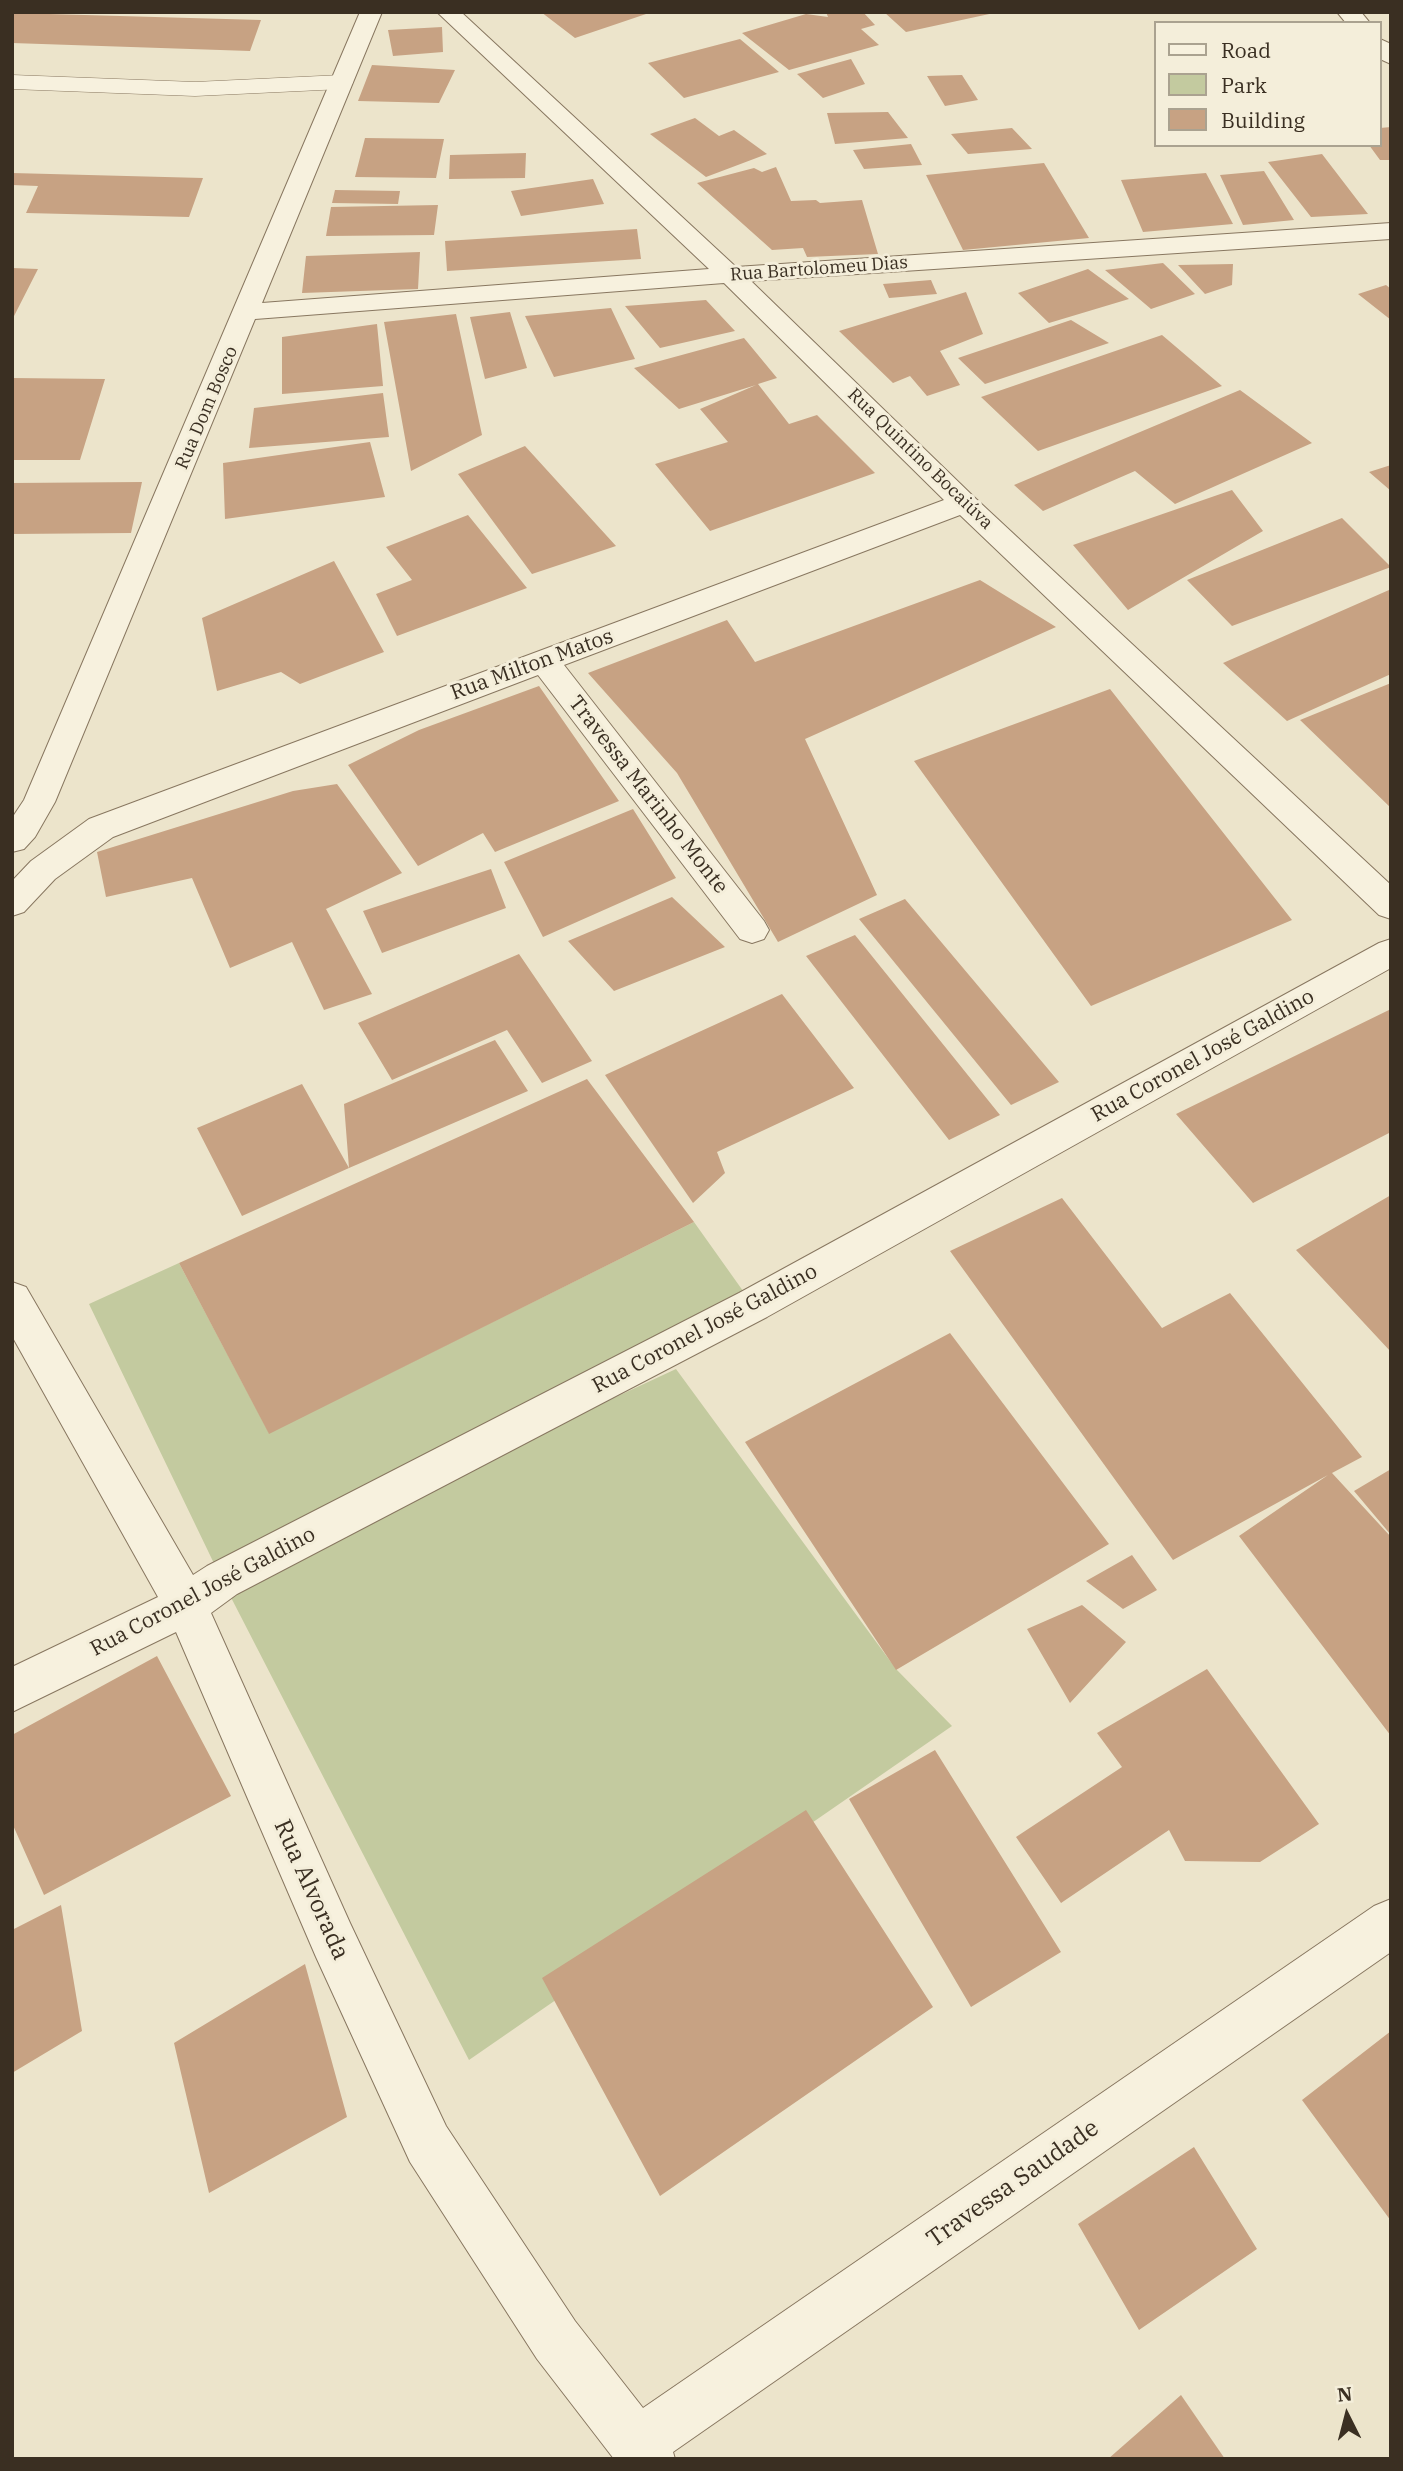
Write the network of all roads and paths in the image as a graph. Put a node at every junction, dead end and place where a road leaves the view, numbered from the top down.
1 (371, 12) edge
2 (448, 12) edge
3 (12, 82) edge
4 (342, 82) junction
5 (1391, 231) edge
6 (730, 275) junction
7 (247, 312) junction
8 (964, 503) junction
9 (544, 661) junction
10 (49, 814) junction
11 (101, 828) junction
12 (12, 840) edge
13 (12, 903) edge
14 (1391, 906) edge
15 (751, 930) dead end
16 (1391, 952) edge
17 (12, 1299) edge
18 (186, 1605) junction
19 (12, 1690) edge
20 (1391, 1923) edge
21 (642, 2452) edge

1 - 4 street, Rua Dom Bosco
2 - 6 street, Rua Quintino Bocaiúva
3 - 4 lane
4 - 7 street, Rua Dom Bosco
5 - 6 street, Rua Bartolomeu Dias
6 - 7 street, Rua Bartolomeu Dias
6 - 8 street, Rua Quintino Bocaiúva
7 - 10 street, Rua Dom Bosco
8 - 9 street, Rua Milton Matos
8 - 14 street, Rua Quintino Bocaiúva
9 - 11 street, Rua Milton Matos
9 - 15 street, Travessa Marinho Monte
10 - 11 street, Rua Milton Matos
10 - 12 street, Rua Dom Bosco
11 - 13 street, Rua Milton Matos
16 - 18 street, Rua Coronel José Galdino
17 - 18 street, Rua Alvorada
18 - 19 street, Rua Coronel José Galdino
18 - 21 street, Rua Alvorada
20 - 21 street, Travessa Saudade

